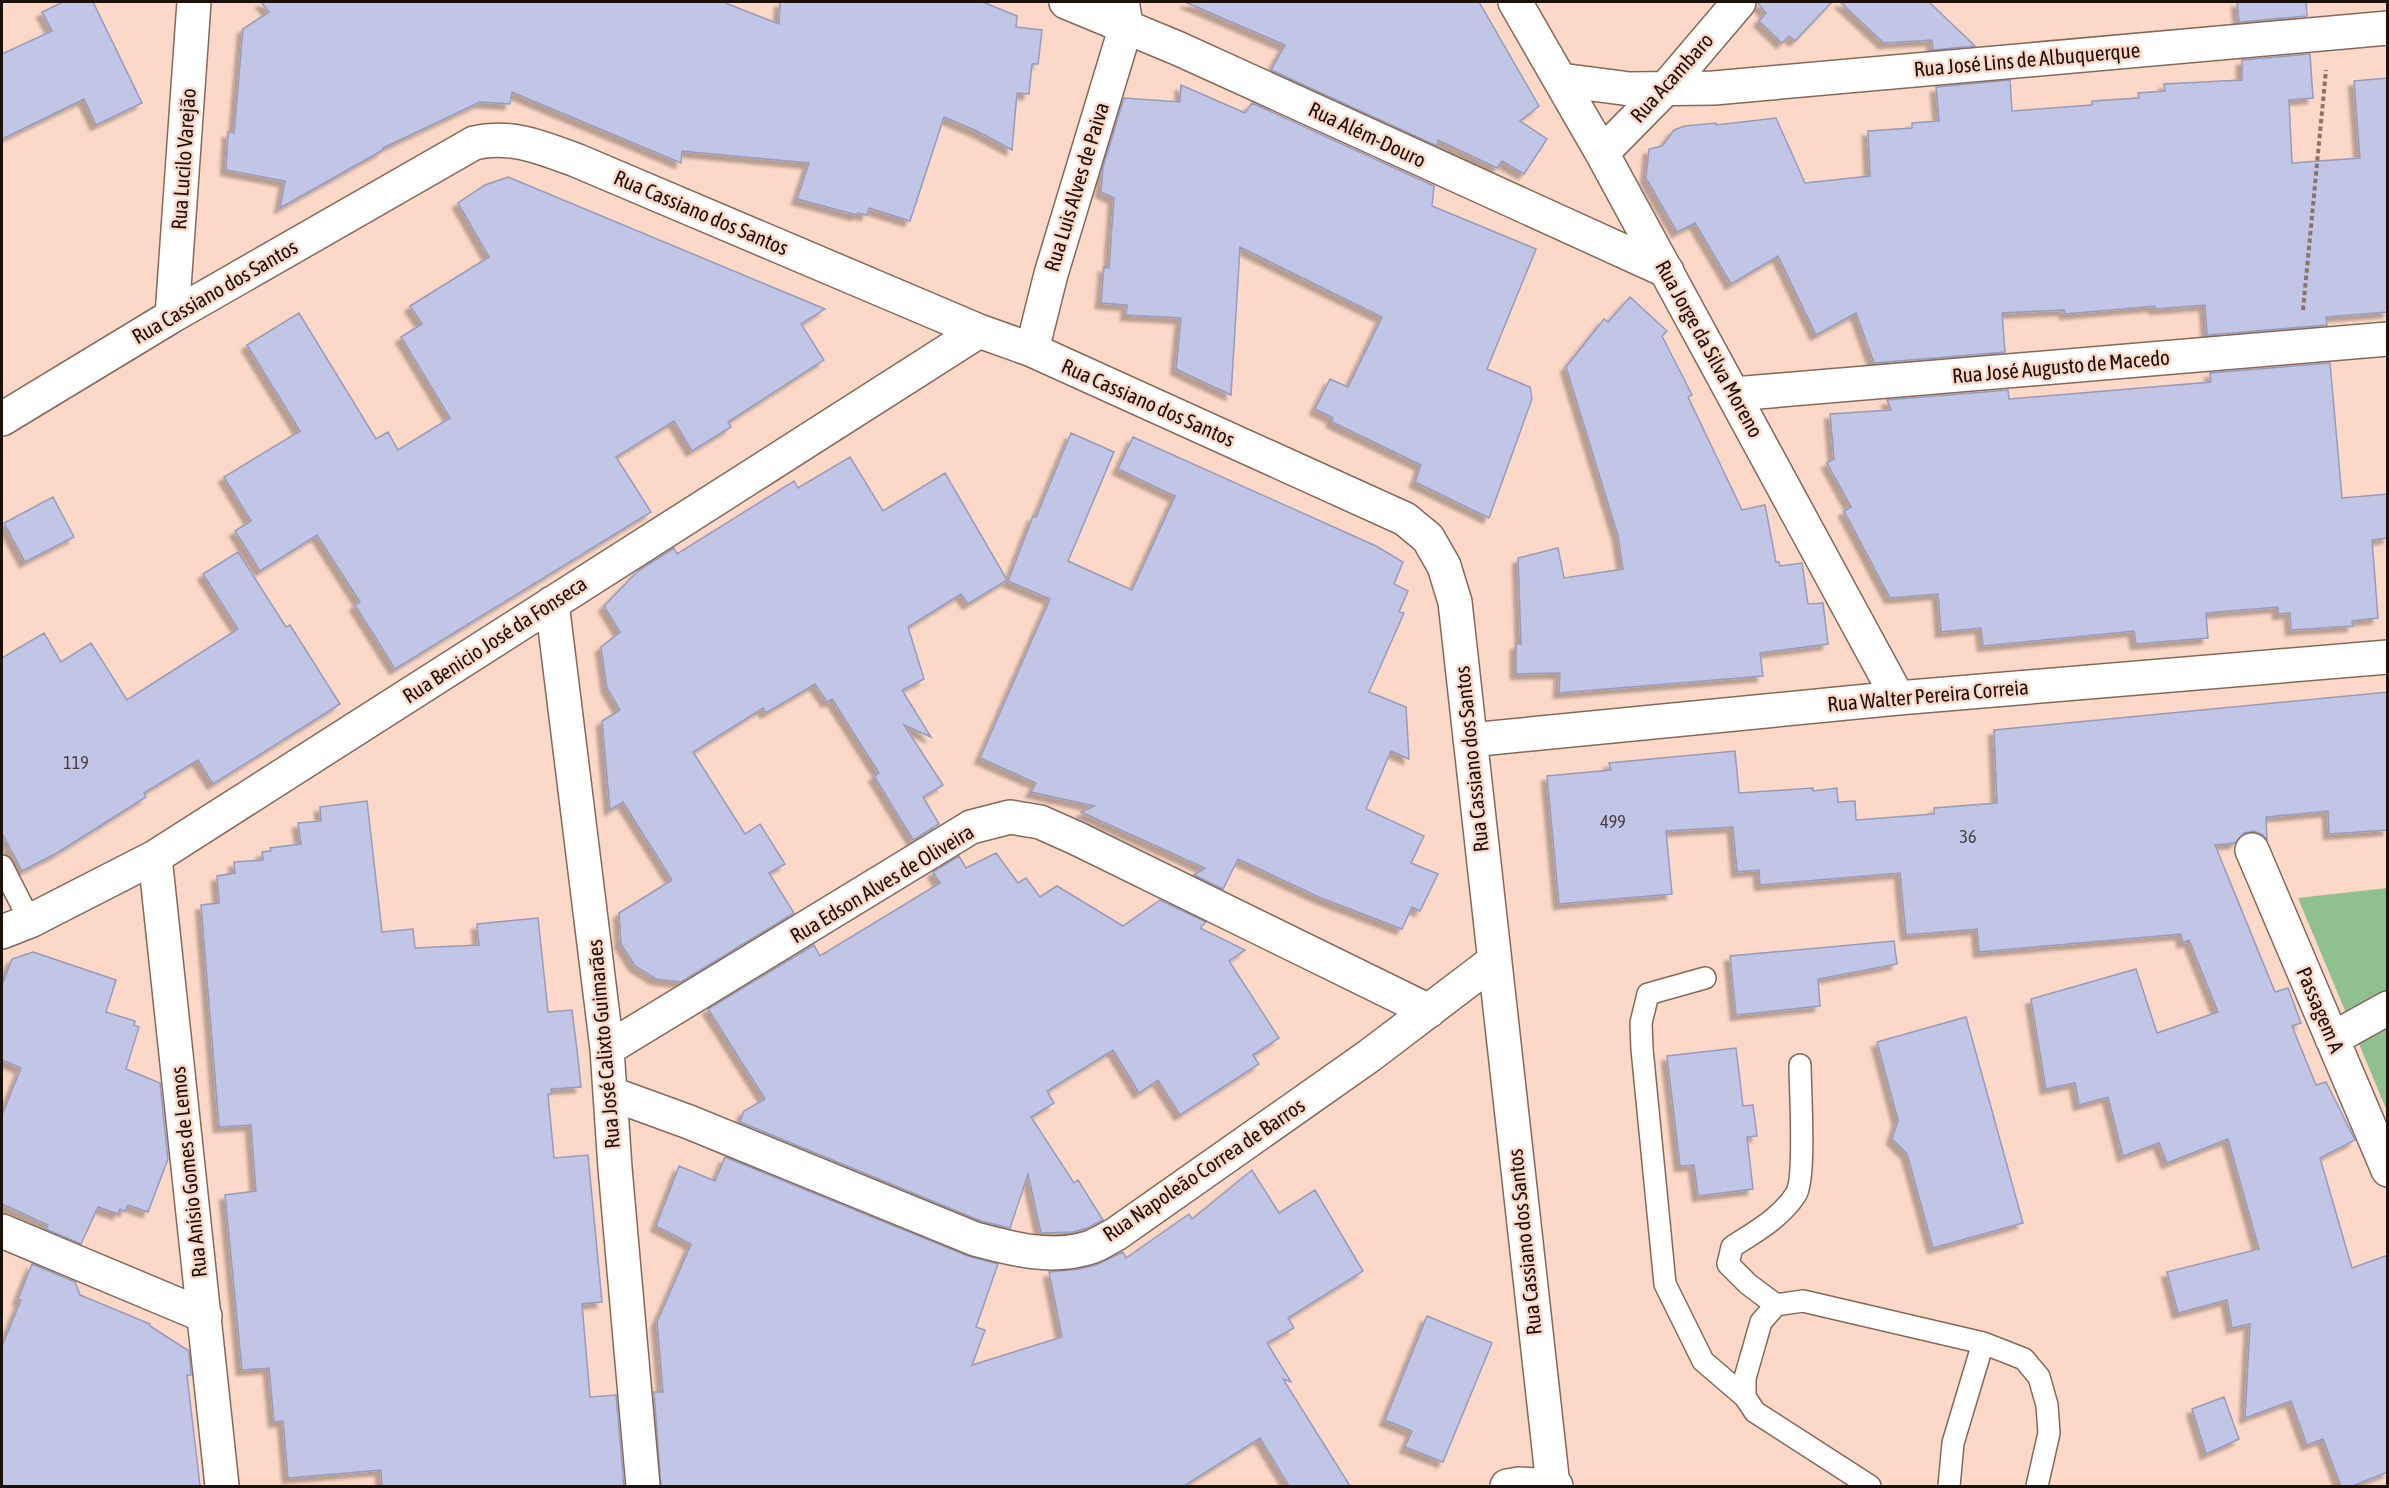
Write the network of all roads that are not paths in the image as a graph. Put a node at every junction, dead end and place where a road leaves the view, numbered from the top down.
1 (195, 2) edge
2 (1066, 2) edge
3 (1515, 2) edge
4 (1739, 2) edge
5 (1124, 14) edge
6 (2388, 28) edge
7 (1561, 80) junction
8 (1666, 88) junction
9 (1602, 153) junction
10 (1667, 271) junction
11 (172, 316) junction
12 (980, 331) junction
13 (2388, 339) edge
14 (1032, 350) junction
15 (1734, 394) junction
16 (2, 419) edge
17 (552, 603) junction
18 (2388, 657) edge
19 (1898, 698) junction
20 (1470, 740) junction
21 (2252, 850) dead end
22 (155, 857) junction
23 (2, 866) edge
24 (16, 927) edge
25 (1494, 961) junction
26 (1705, 978) dead end
27 (2388, 1008) edge
28 (1429, 1011) junction
29 (2332, 1039) junction
30 (607, 1049) junction
31 (1800, 1065) dead end
32 (612, 1094) junction
33 (2388, 1170) edge
34 (2, 1232) edge
35 (1776, 1305) junction
36 (205, 1316) junction
37 (1983, 1343) junction
38 (1745, 1397) junction
39 (222, 1486) edge
40 (644, 1486) edge
41 (1507, 1486) edge
42 (1554, 1486) edge
43 (1870, 1486) edge
44 (1949, 1486) edge
45 (2037, 1486) edge

1 - 11 street, Rua Lucilo Varejão
2 - 5 street, Rua Além-Douro
3 - 7 street, Rua Jorge da Silva Moreno
4 - 8 street, Rua Acambaro
5 - 10 street, Rua Além-Douro
5 - 14 street, Rua Luis Alves de Paiva
6 - 8 street, Rua José Lins de Albuquerque
7 - 8 street, Rua José Lins de Albuquerque
7 - 9 street, Rua Jorge da Silva Moreno
8 - 9 street, Rua Acambaro
9 - 10 street, Rua Jorge da Silva Moreno
10 - 15 street, Rua Jorge da Silva Moreno
11 - 12 street, Rua Cassiano dos Santos
11 - 16 street, Rua Cassiano dos Santos
12 - 14 street, Rua Cassiano dos Santos
12 - 17 street, Rua Benicio José da Fonseca
13 - 15 street, Rua José Augusto de Macedo
14 - 20 street, Rua Cassiano dos Santos
15 - 19 street, Rua Jorge da Silva Moreno
17 - 22 street, Rua Benicio José da Fonseca
17 - 30 street, Rua José Calixto Guimarães
18 - 19 street, Rua Walter Pereira Correia
19 - 20 street, Rua Walter Pereira Correia
20 - 25 street, Rua Cassiano dos Santos
21 - 29 street, Passagem A
22 - 24 street, Rua Benicio José da Fonseca
22 - 36 street, Rua Anísio Gomes de Lemos
23 - 24 lane
25 - 28 street, Rua Napoleão Correa de Barros
25 - 42 street, Rua Cassiano dos Santos
26 - 38 lane
27 - 29 street
28 - 30 street, Rua Edson Alves de Oliveira
28 - 32 street, Rua Napoleão Correa de Barros
29 - 33 street, Passagem A
30 - 32 street, Rua José Calixto Guimarães
31 - 35 lane
32 - 40 street, Rua José Calixto Guimarães
34 - 36 street
35 - 37 lane
35 - 38 lane
36 - 39 street, Rua Anísio Gomes de Lemos
37 - 44 lane
37 - 45 lane
38 - 43 lane
41 - 42 street

